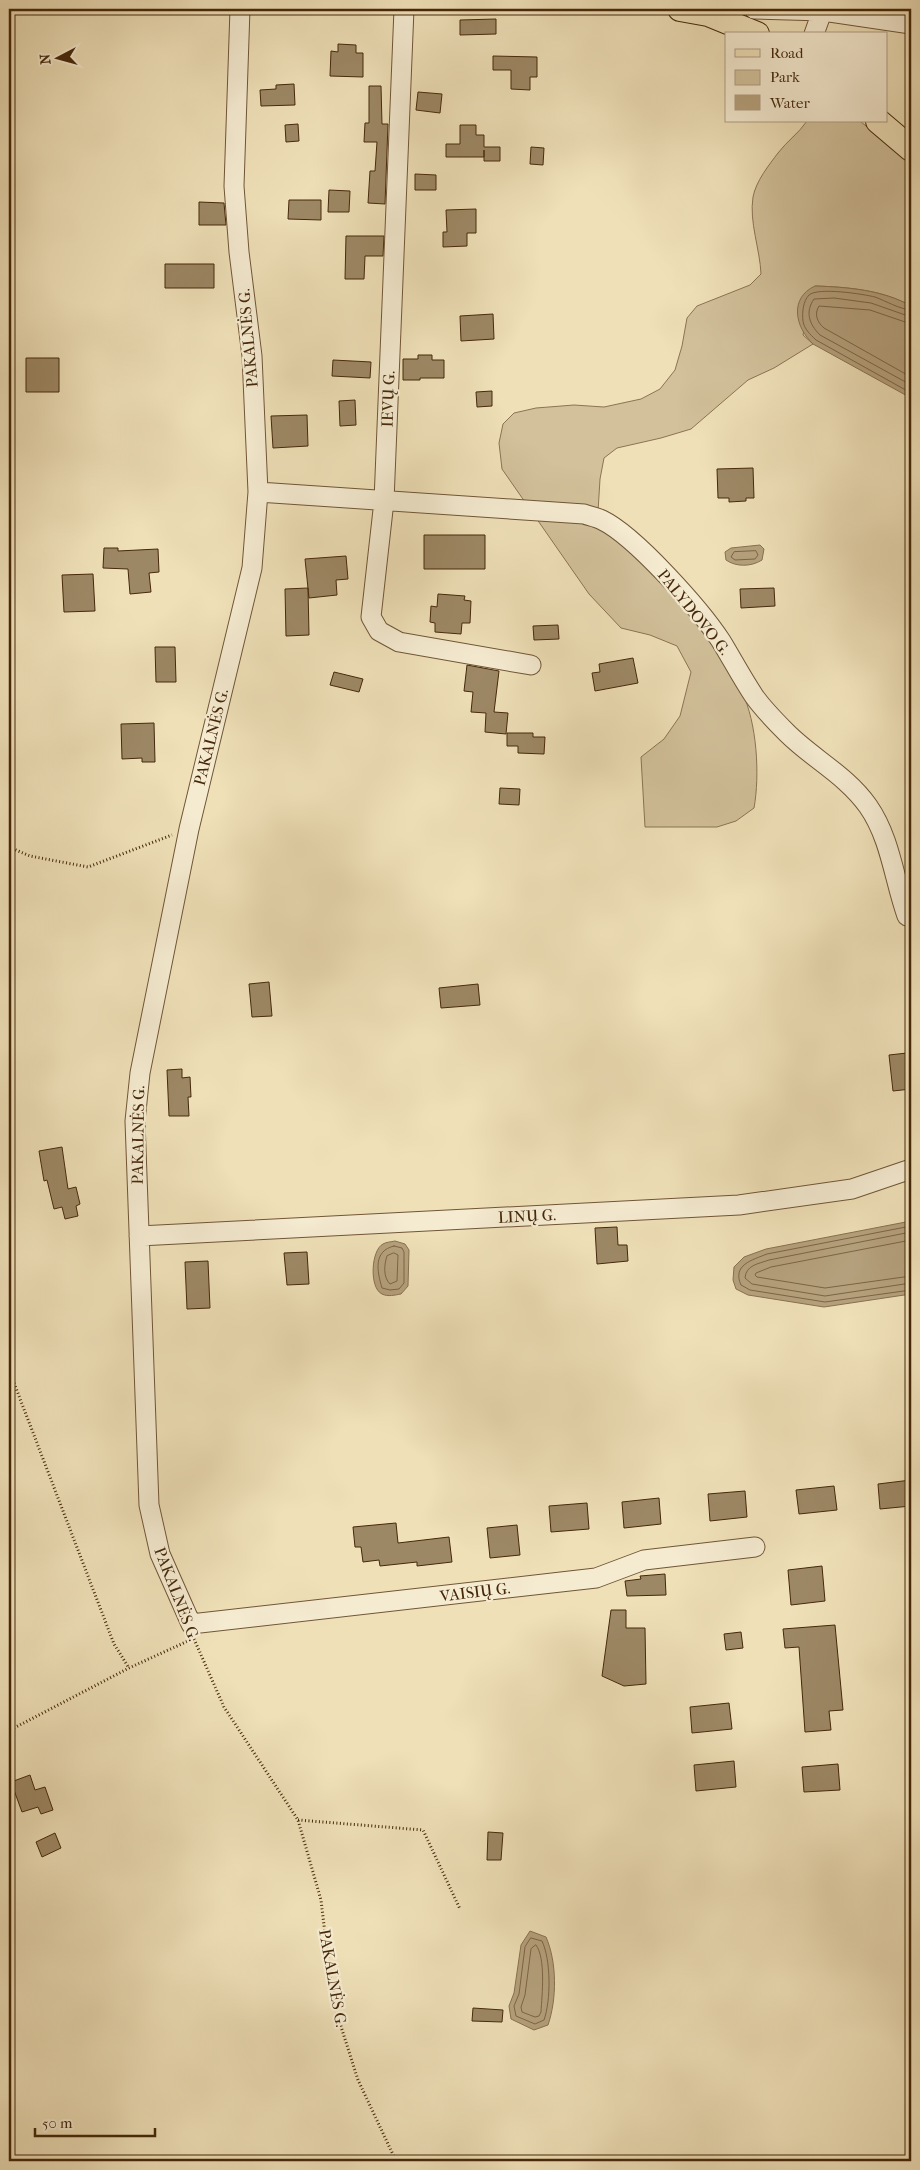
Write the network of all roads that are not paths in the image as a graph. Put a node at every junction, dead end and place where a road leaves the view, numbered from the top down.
1 (240, 9) edge
2 (404, 9) edge
3 (680, 9) edge
4 (754, 9) edge
5 (823, 10) edge
6 (911, 24) edge
7 (752, 32) edge
8 (815, 32) edge
9 (879, 122) edge
10 (911, 149) edge
11 (258, 492) junction
12 (384, 501) junction
13 (530, 665) dead end
14 (907, 916) dead end
15 (911, 1168) edge
16 (139, 1236) junction
17 (755, 1547) dead end
18 (192, 1632) joint

1 - 11 street, PAKALNĖS G.
2 - 12 street, IEVŲ G.
3 - 7 main road
4 - 5 street
5 - 6 street
5 - 8 street
9 - 10 main road
11 - 12 street, PALYDOVO G.
11 - 16 street, PAKALNĖS G.
12 - 13 street, IEVŲ G.
12 - 14 street, PALYDOVO G.
15 - 16 street, LINŲ G.
16 - 18 street, PAKALNĖS G.
17 - 18 street, VAISIŲ G.

